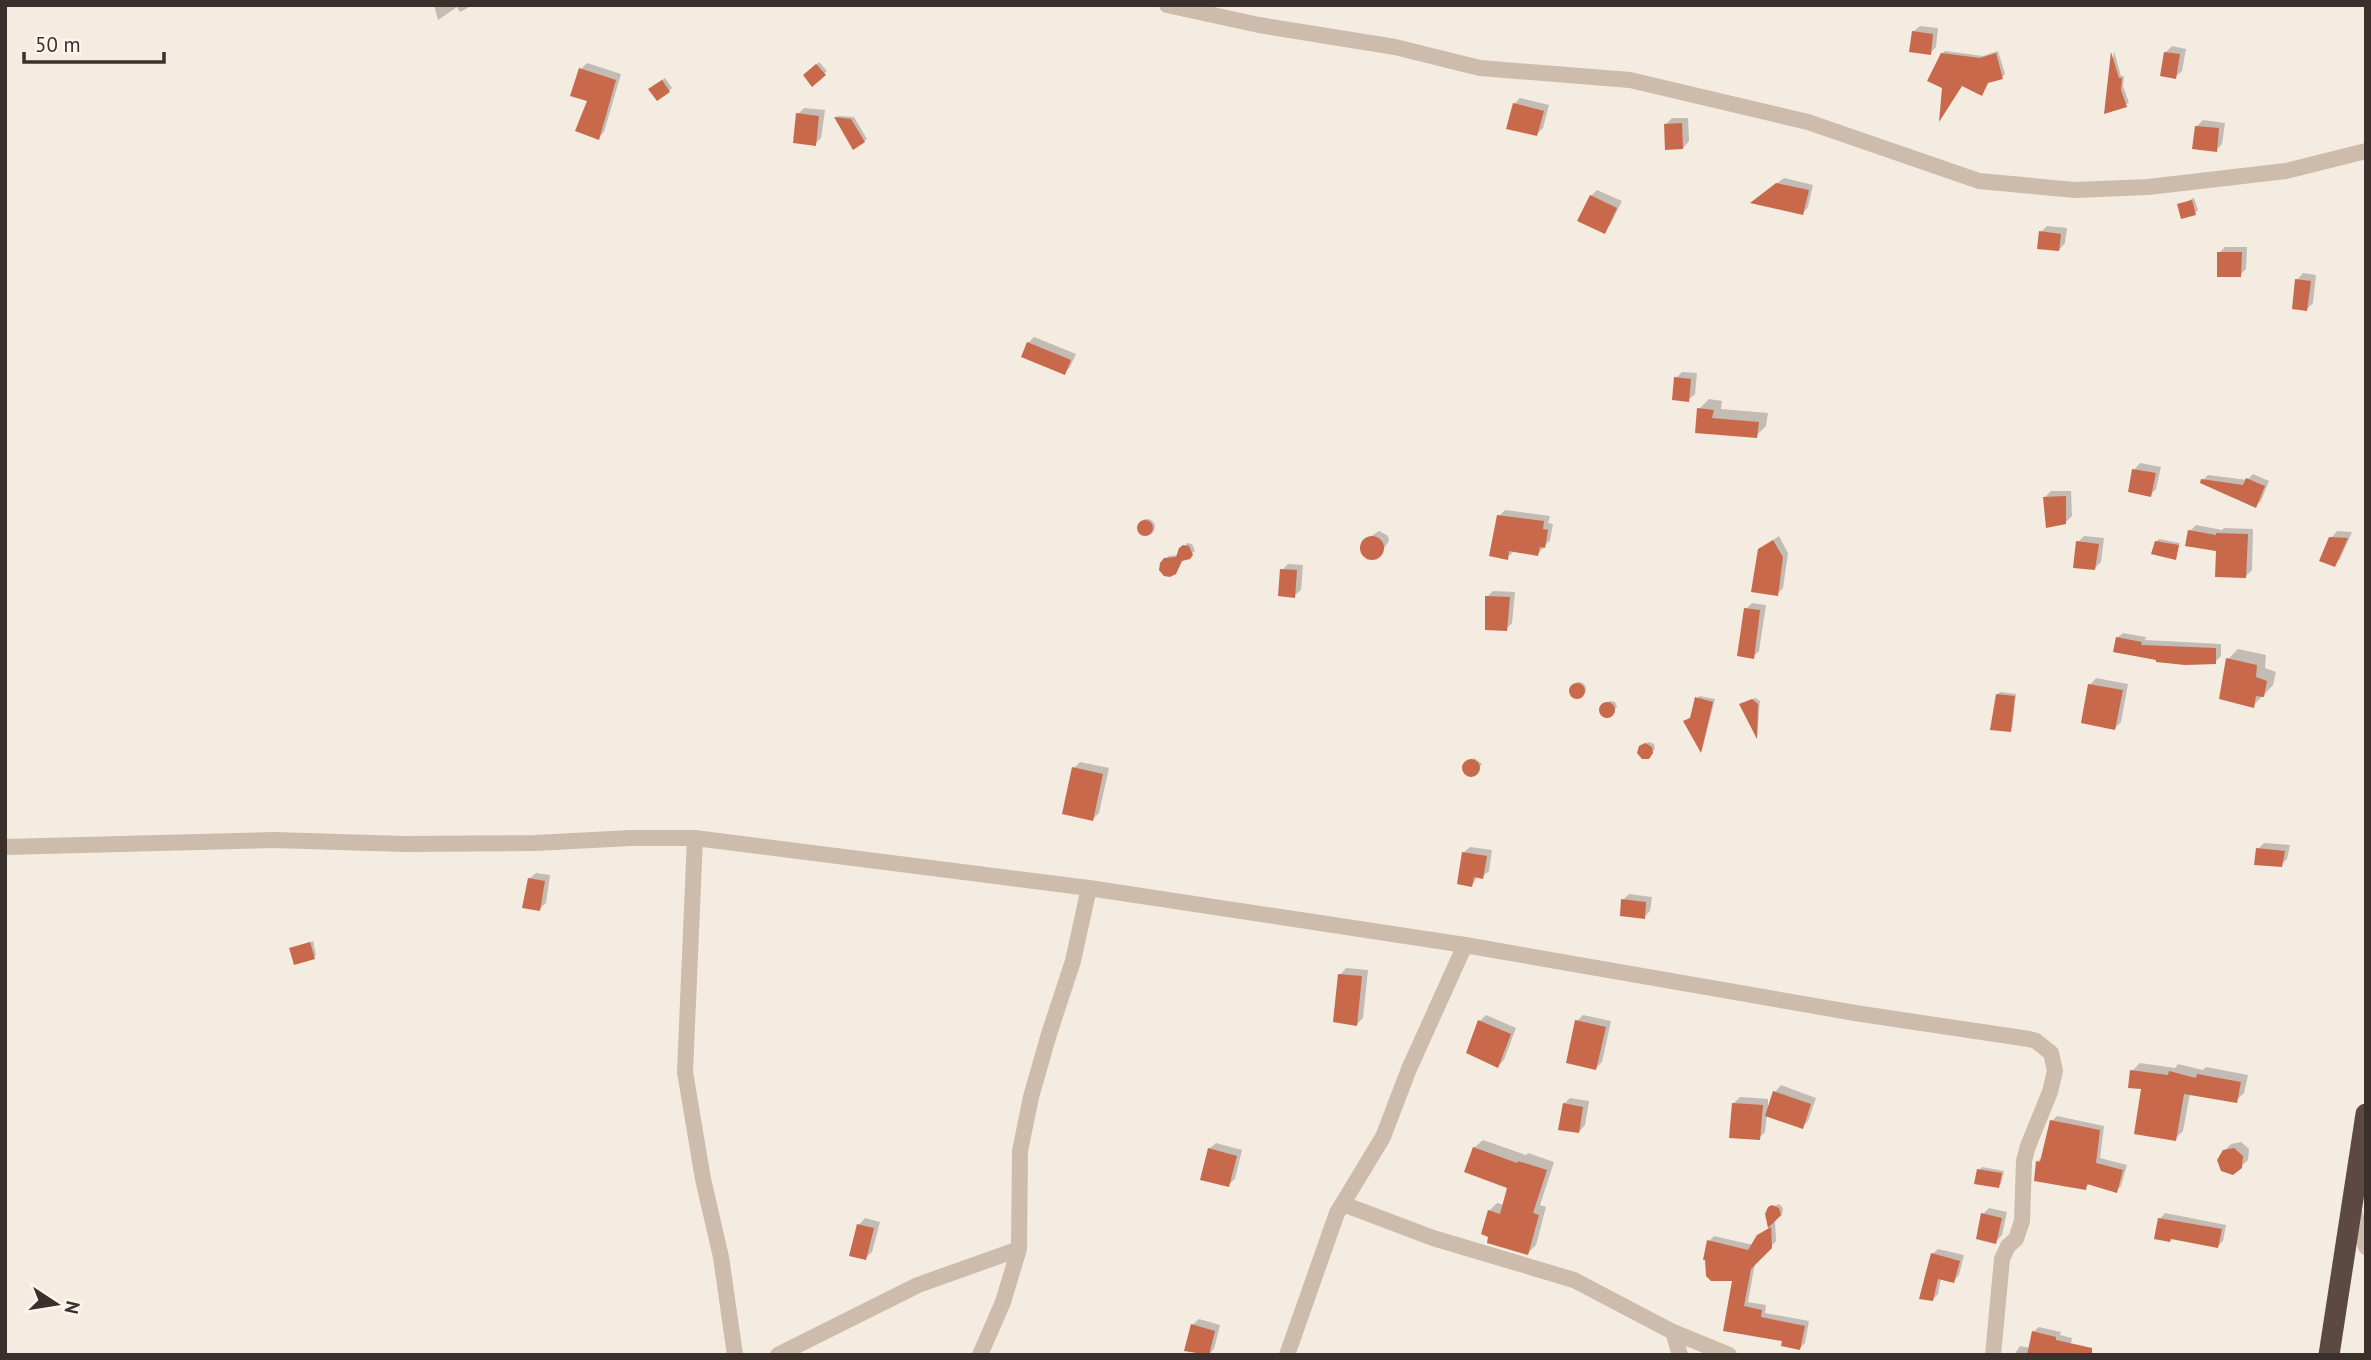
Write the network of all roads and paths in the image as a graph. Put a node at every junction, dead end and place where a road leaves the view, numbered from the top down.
1 (1167, 5) edge
2 (2366, 150) edge
3 (695, 838) junction
4 (5, 847) edge
5 (1089, 888) junction
6 (1465, 945) junction
7 (2366, 1114) edge
8 (1343, 1203) junction
9 (2351, 1204) junction
10 (2366, 1247) edge
11 (1019, 1249) junction
12 (1673, 1332) junction
13 (735, 1355) edge
14 (778, 1355) edge
15 (980, 1355) edge
16 (1287, 1355) edge
17 (1680, 1355) edge
18 (1729, 1355) edge
19 (1993, 1355) edge
20 (2329, 1355) edge

1 - 2 street
3 - 4 street
3 - 5 street
3 - 13 street
5 - 6 street
5 - 11 street
6 - 8 street
6 - 19 street
7 - 9 highway
8 - 12 street
8 - 16 street
9 - 10 street
9 - 20 highway
11 - 14 street
11 - 15 street
12 - 17 street
12 - 18 street

